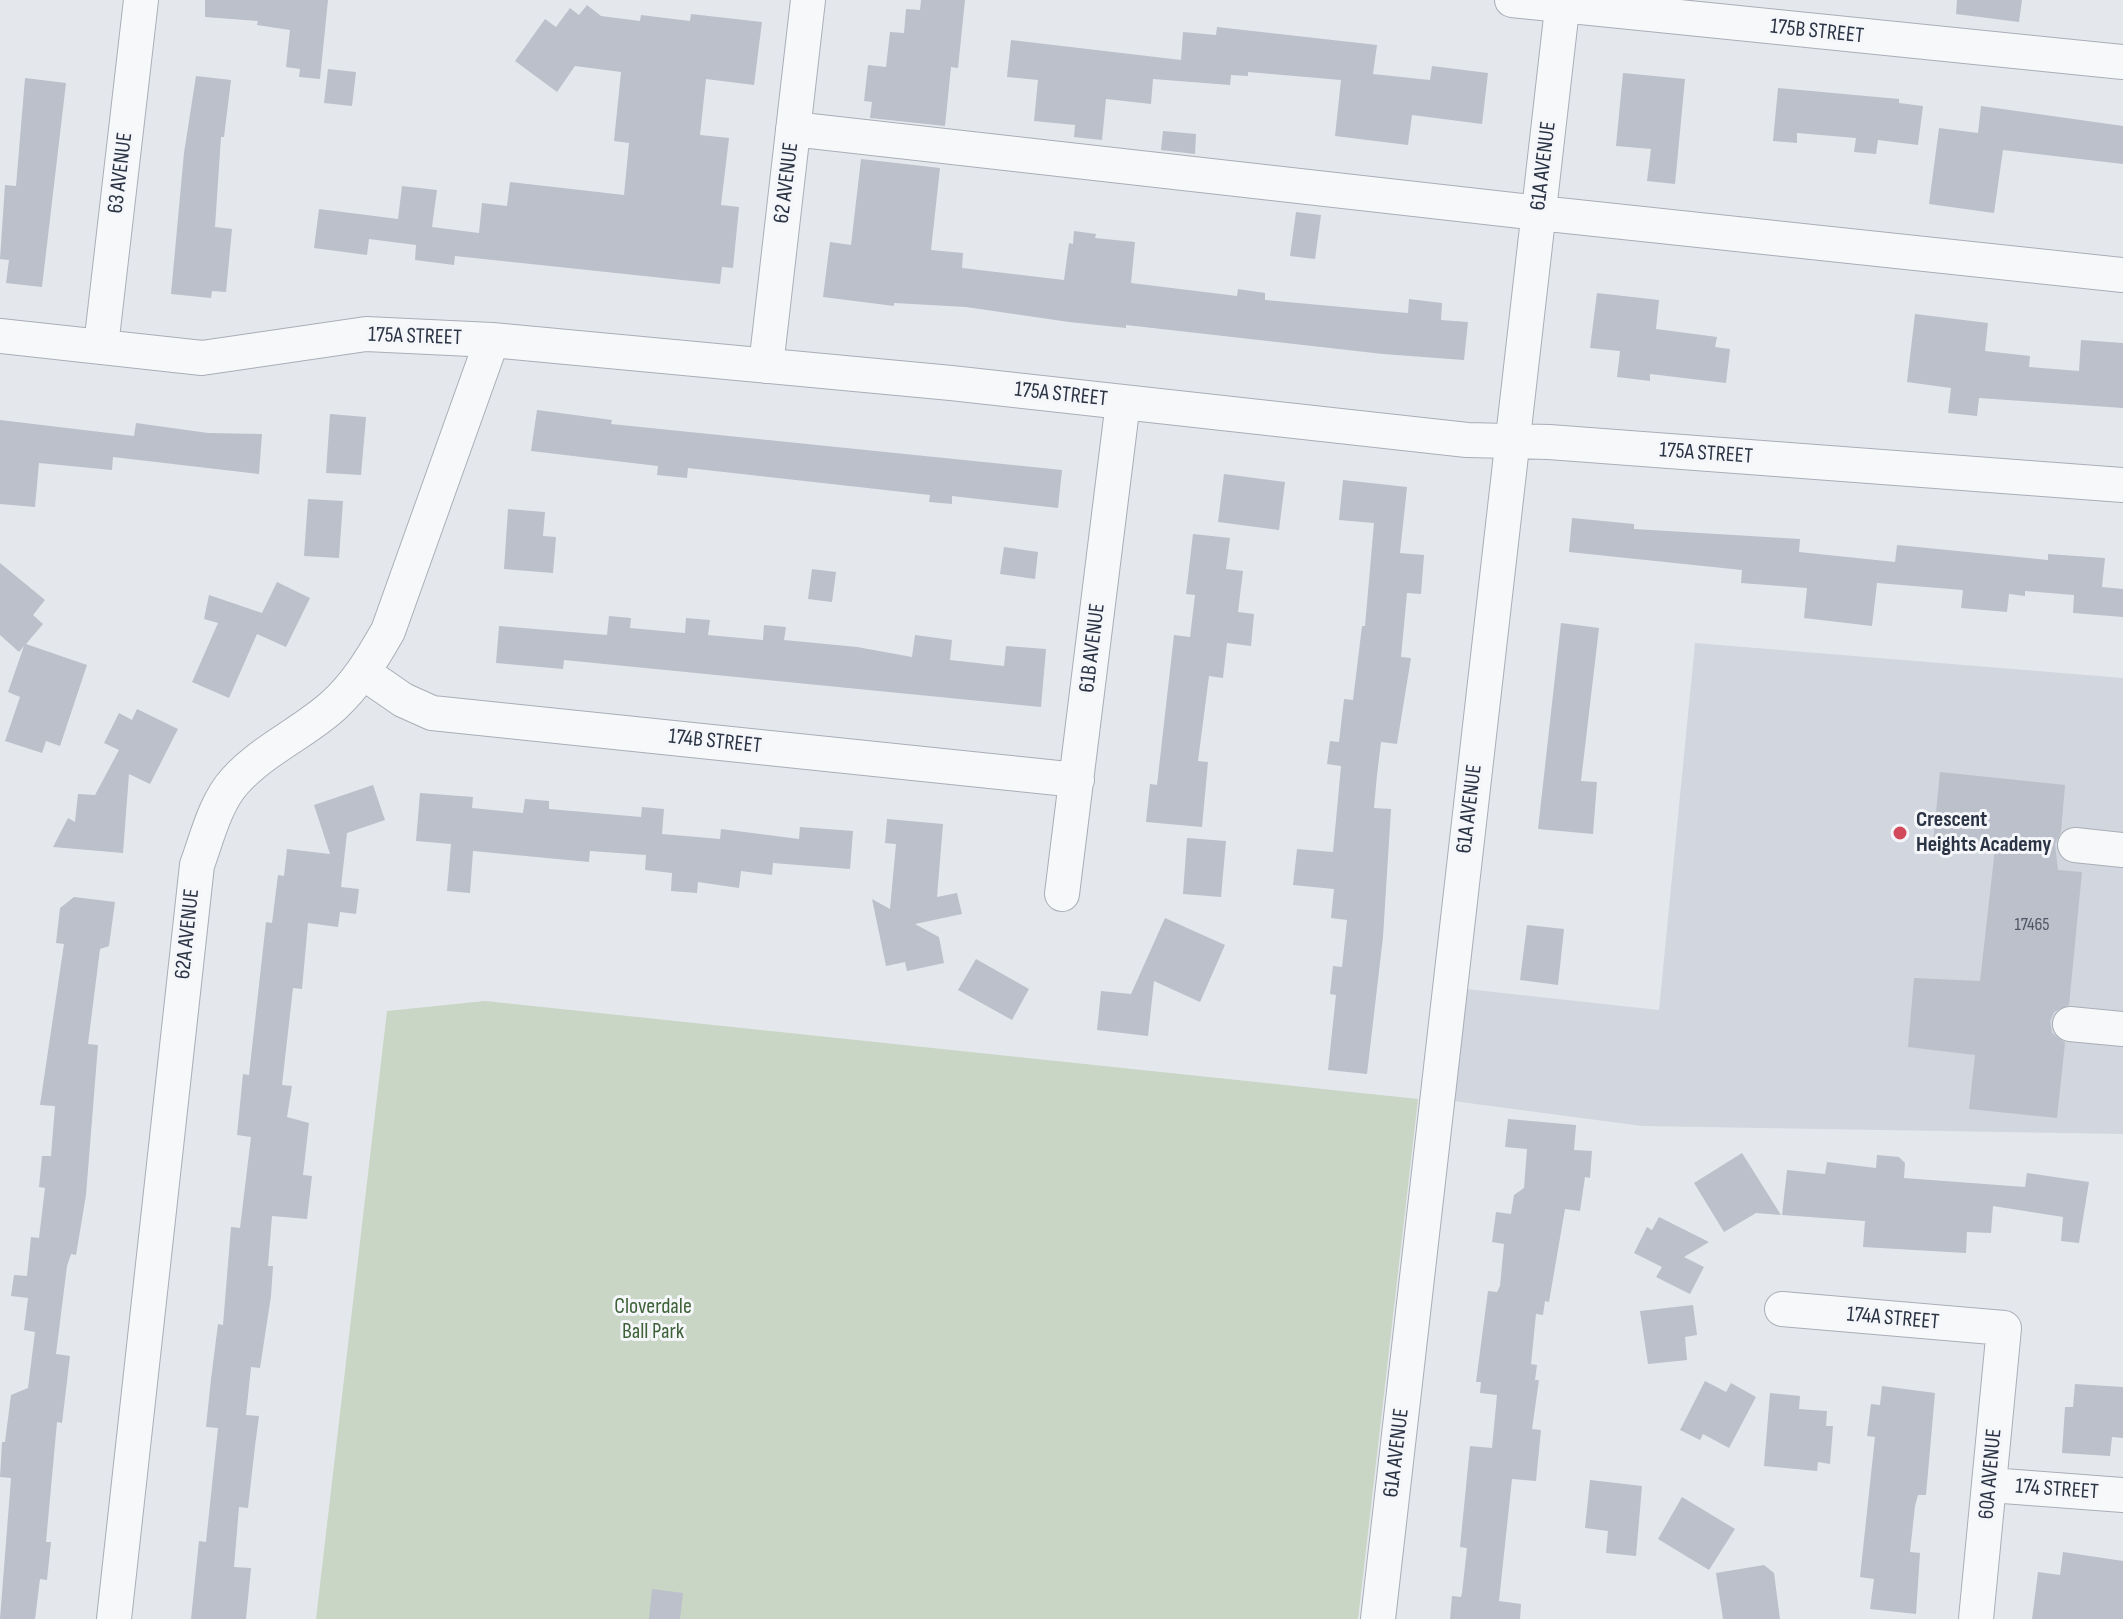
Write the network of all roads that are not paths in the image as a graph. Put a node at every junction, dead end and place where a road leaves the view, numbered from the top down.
1 (141, 0) edge
2 (808, 0) edge
3 (1512, 0) edge
4 (1563, 3) edge
5 (2123, 62) edge
6 (793, 129) junction
7 (1539, 213) junction
8 (2123, 275) edge
9 (0, 336) edge
10 (492, 340) junction
11 (101, 346) junction
12 (766, 366) junction
13 (1123, 402) junction
14 (1512, 441) junction
15 (2123, 485) edge
16 (364, 673) junction
17 (1077, 780) junction
18 (2075, 845) dead end
19 (2123, 850) edge
20 (1062, 894) dead end
21 (2070, 1024) dead end
22 (2123, 1029) edge
23 (1782, 1309) dead end
24 (2004, 1328) joint
25 (1990, 1485) junction
26 (2123, 1495) edge
27 (114, 1619) edge
28 (1378, 1619) edge
29 (1976, 1619) edge

1 - 11 street, 63 AVENUE
2 - 6 street, 62 AVENUE
3 - 4 street, 175B STREET
4 - 5 street, 175B STREET
4 - 7 street, 61A AVENUE
6 - 7 street
6 - 12 street, 62 AVENUE
7 - 8 street
7 - 14 street, 61A AVENUE
9 - 11 street, 175A STREET
10 - 11 street, 175A STREET
10 - 12 street, 175A STREET
10 - 16 street, 62A AVENUE
12 - 13 street, 175A STREET
13 - 14 street, 175A STREET
13 - 17 street, 61B AVENUE
14 - 15 street, 175A STREET
14 - 28 street, 61A AVENUE
16 - 17 street, 174B STREET
16 - 27 street, 62A AVENUE
17 - 20 street, 61B AVENUE
18 - 19 street
21 - 22 street
23 - 24 street, 174A STREET
24 - 25 street, 60A AVENUE
25 - 26 street, 174 STREET
25 - 29 street, 60A AVENUE

